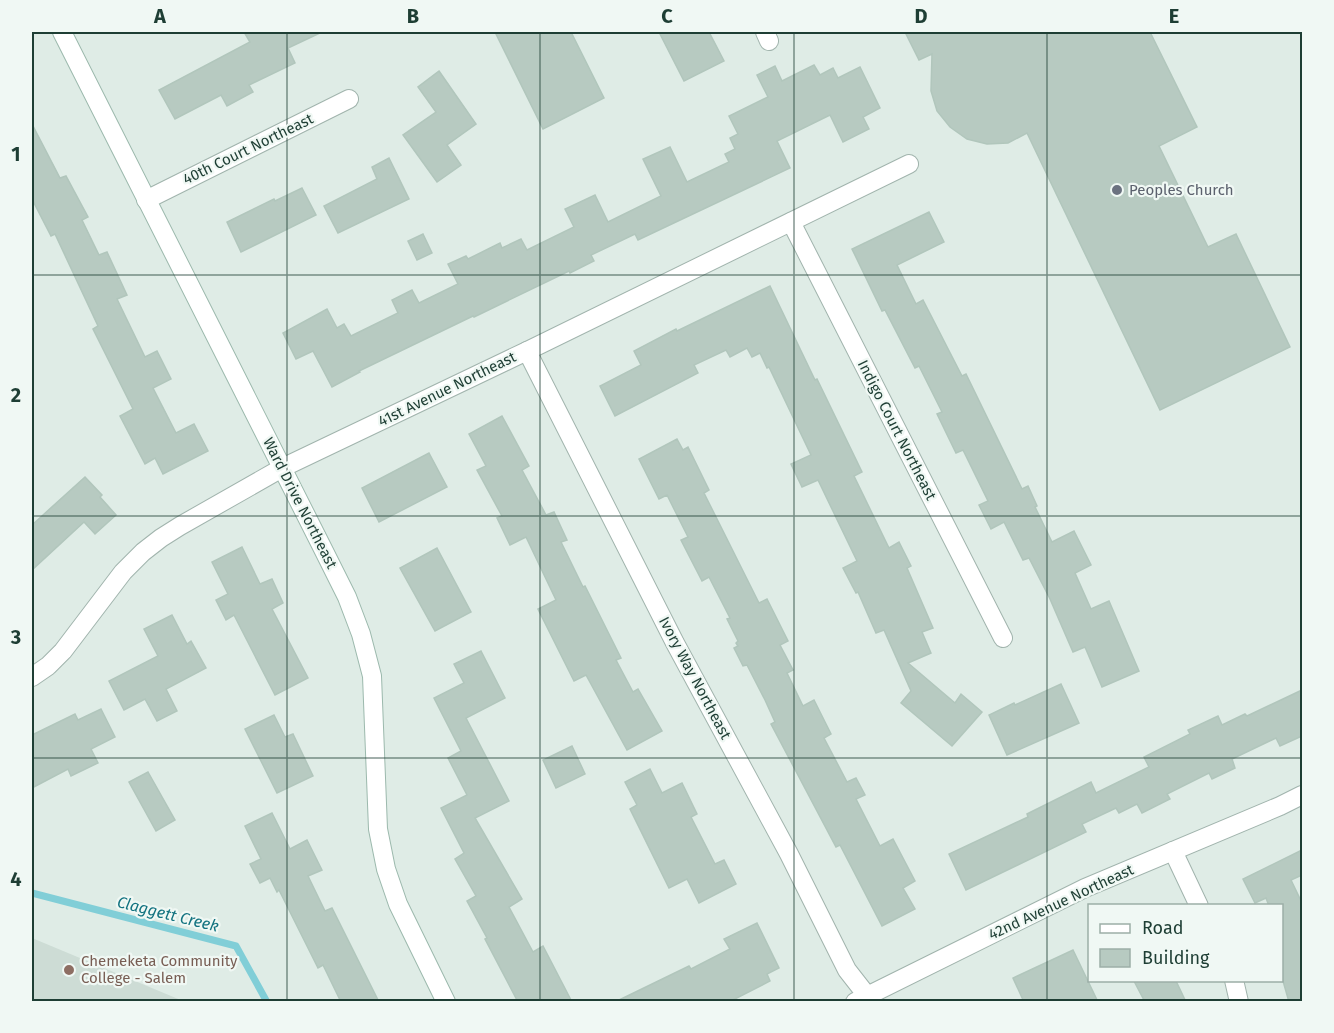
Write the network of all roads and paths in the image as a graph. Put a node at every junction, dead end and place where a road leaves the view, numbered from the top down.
1 (62, 32) edge
2 (349, 99) dead end
3 (909, 164) dead end
4 (147, 200) junction
5 (791, 222) junction
6 (527, 351) junction
7 (282, 468) junction
8 (1003, 638) dead end
9 (32, 677) edge
10 (1302, 795) edge
11 (1173, 851) junction
12 (1198, 904) edge
13 (1234, 982) edge
14 (865, 1000) edge
15 (446, 1002) edge
16 (1239, 1002) edge

1 - 4 street, Ward Drive Northeast
2 - 4 street, 40th Court Northeast
3 - 5 street, 41st Avenue Northeast
4 - 7 street, Ward Drive Northeast
5 - 6 street, 41st Avenue Northeast
5 - 8 street, Indigo Court Northeast
6 - 7 street, 41st Avenue Northeast
6 - 14 street, Ivory Way Northeast
7 - 9 street, 41st Avenue Northeast
7 - 15 street, Ward Drive Northeast
10 - 11 street, 42nd Avenue Northeast
11 - 12 street
11 - 14 street, 42nd Avenue Northeast
13 - 16 street

